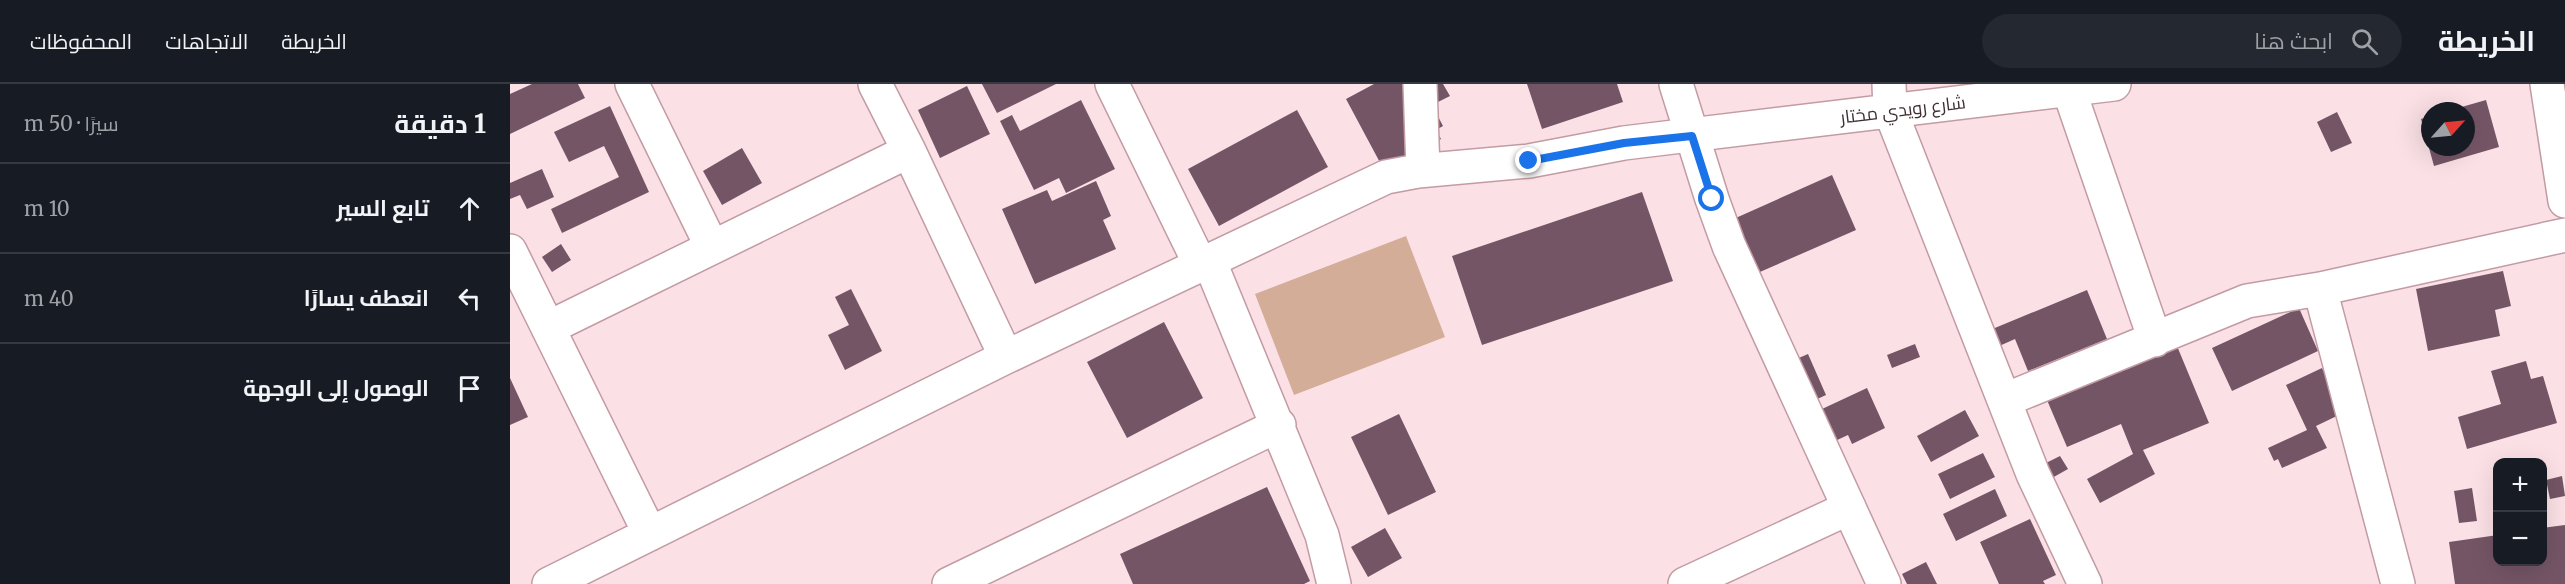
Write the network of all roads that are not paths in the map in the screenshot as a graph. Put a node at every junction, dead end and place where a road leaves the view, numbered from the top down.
1 (632, 84) edge
2 (875, 84) edge
3 (1112, 84) edge
4 (1420, 84) edge
5 (1677, 84) edge
6 (2114, 84) edge
7 (2547, 84) edge
8 (2070, 87) edge
9 (1889, 97) edge
10 (1692, 136) junction
11 (909, 151) junction
12 (1423, 170) junction
13 (2564, 187) edge
14 (2565, 235) edge
15 (712, 248) junction
16 (510, 251) edge
17 (1204, 262) junction
18 (2320, 289) junction
19 (548, 328) junction
20 (2155, 340) junction
21 (1006, 357) junction
22 (2005, 400) junction
23 (1279, 424) junction
24 (1849, 508) junction
25 (650, 534) junction
26 (549, 584) edge
27 (949, 584) edge
28 (1334, 584) edge
29 (1685, 584) edge
30 (1884, 584) edge
31 (2085, 584) edge
32 (2398, 584) edge

1 - 15 street
2 - 11 street
3 - 17 street
4 - 12 street
5 - 10 street
6 - 8 street, شارع رويدي مختار
7 - 13 street
8 - 9 street, شارع رويدي مختار
8 - 20 street
9 - 10 street, شارع رويدي مختار
9 - 22 street
10 - 12 street, شارع رويدي مختار
10 - 24 street
11 - 15 street
11 - 21 street
12 - 17 street, شارع رويدي مختار
14 - 18 street
15 - 19 street
16 - 19 street
17 - 21 street, شارع رويدي مختار
17 - 23 street
18 - 20 street
18 - 32 street
19 - 25 street
20 - 22 street
21 - 25 street, شارع رويدي مختار
22 - 31 street
23 - 27 street
23 - 28 street
24 - 29 street
24 - 30 street
25 - 26 street, شارع رويدي مختار

